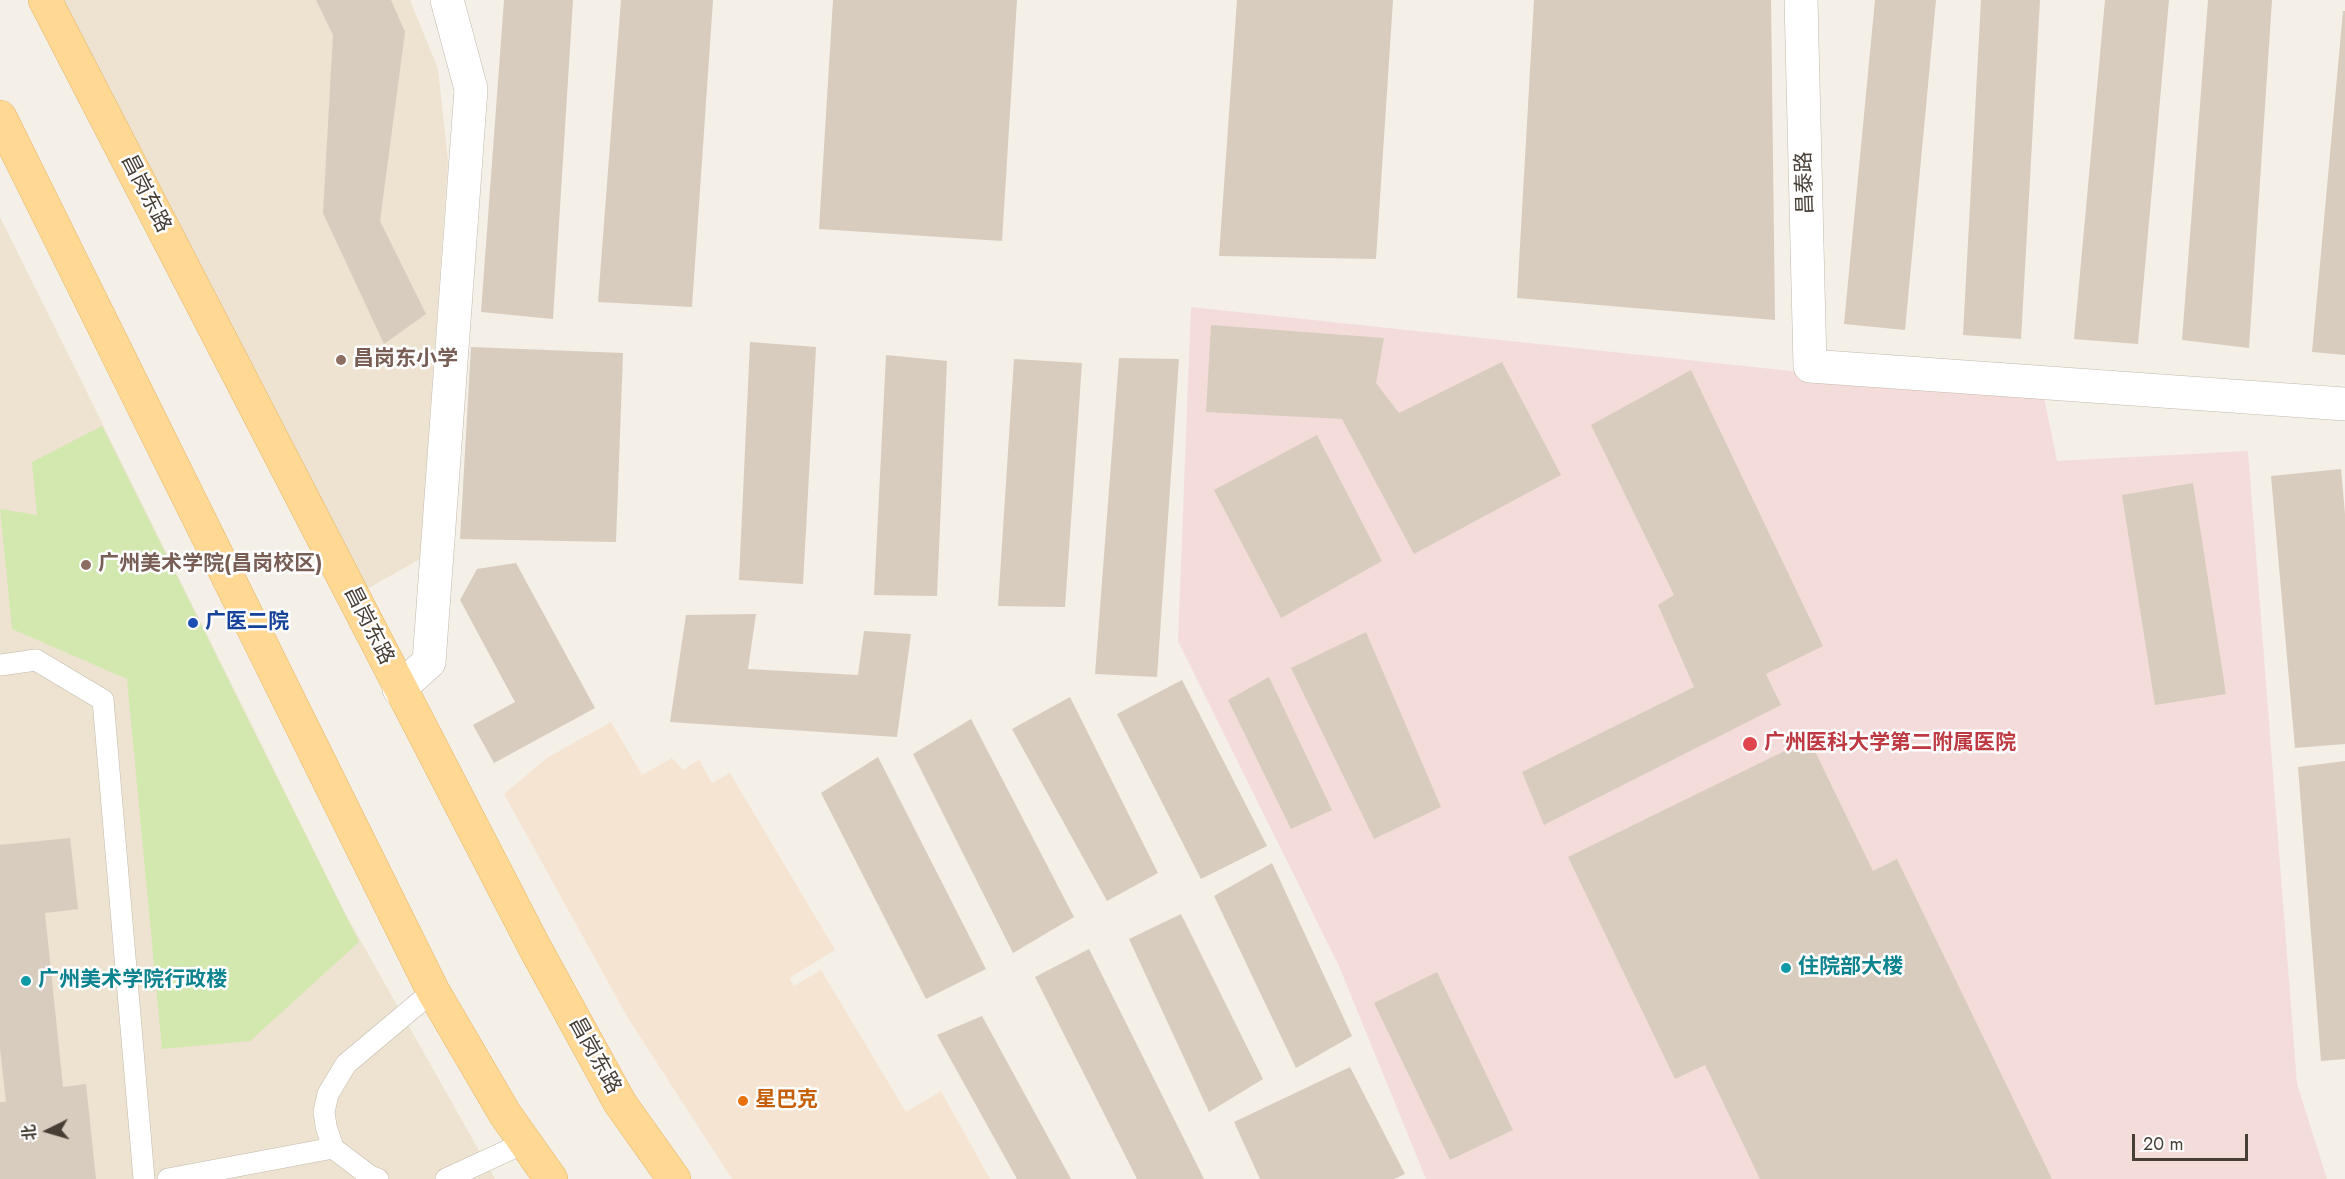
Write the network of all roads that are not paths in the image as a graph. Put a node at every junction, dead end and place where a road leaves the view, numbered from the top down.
1 (45, 0) edge
2 (447, 0) edge
3 (1801, 0) edge
4 (0, 117) edge
5 (2345, 404) edge
6 (0, 665) edge
7 (399, 688) junction
8 (433, 992) junction
9 (524, 1143) junction
10 (333, 1148) junction
11 (144, 1179) edge
12 (168, 1179) edge
13 (378, 1179) edge
14 (446, 1179) edge
15 (551, 1179) edge
16 (674, 1179) edge

1 - 7 main road, 昌岗东路
2 - 7 street
3 - 5 street, 昌泰路
4 - 8 main road
6 - 11 lane
7 - 16 main road, 昌岗东路
8 - 9 main road
8 - 10 lane
9 - 14 lane
9 - 15 main road
10 - 12 lane
10 - 13 lane

